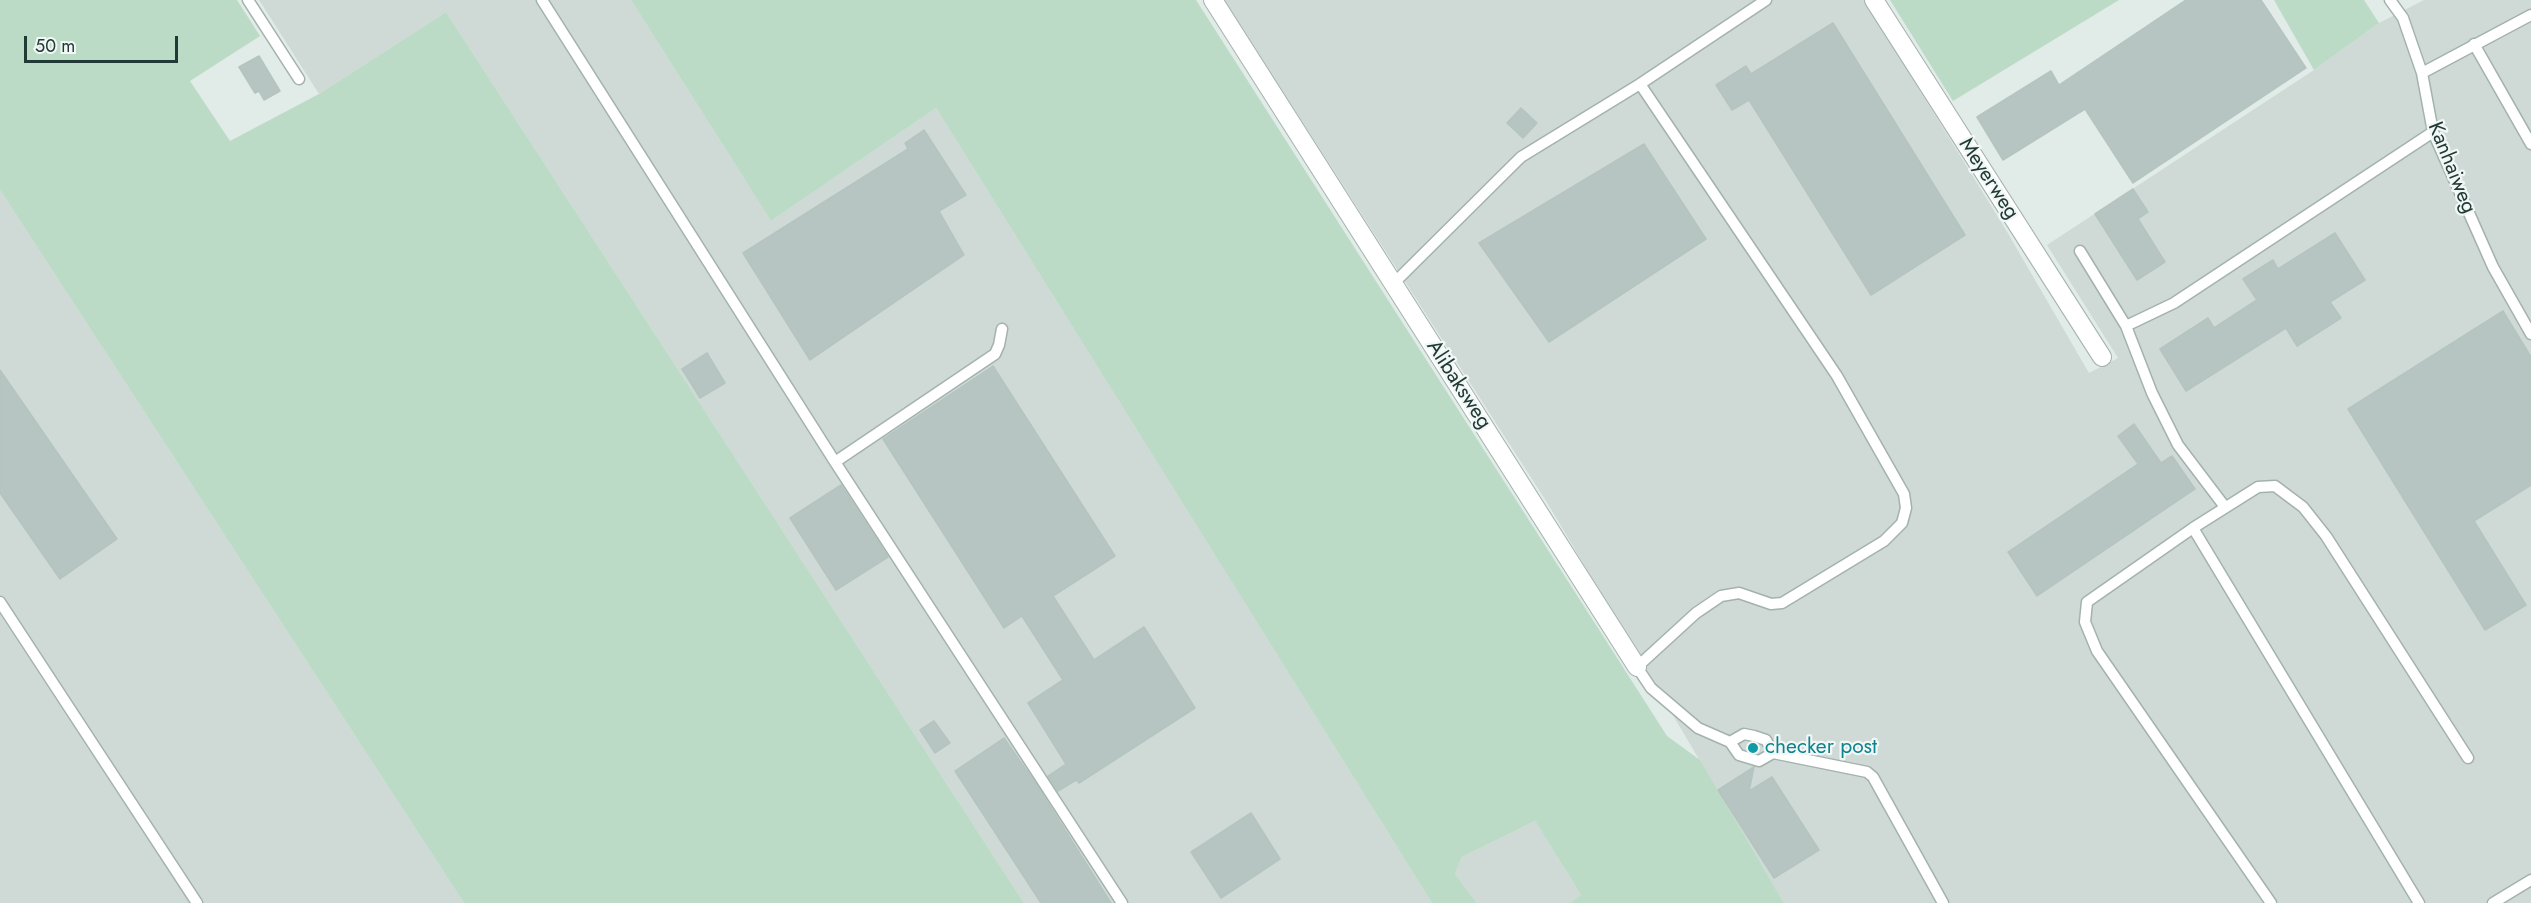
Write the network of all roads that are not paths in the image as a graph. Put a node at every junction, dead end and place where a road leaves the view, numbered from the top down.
1 (248, 0) edge
2 (542, 0) edge
3 (1213, 0) edge
4 (1766, 0) edge
5 (1874, 0) edge
6 (2391, 0) edge
7 (2531, 15) edge
8 (2474, 44) junction
9 (2422, 73) junction
10 (299, 79) dead end
11 (1640, 84) junction
12 (2433, 132) junction
13 (2531, 144) edge
14 (2080, 251) dead end
15 (1394, 284) junction
16 (2126, 327) junction
17 (1002, 329) dead end
18 (2530, 332) edge
19 (2102, 357) dead end
20 (835, 462) junction
21 (2225, 507) junction
22 (2193, 528) junction
23 (1, 605) edge
24 (1637, 667) junction
25 (1730, 742) junction
26 (1773, 753) junction
27 (2468, 758) dead end
28 (2531, 880) edge
29 (197, 903) edge
30 (1122, 903) edge
31 (1943, 903) edge
32 (2271, 903) edge
33 (2419, 903) edge
34 (2493, 903) edge

1 - 10 lane
2 - 20 lane
3 - 15 street, Alibaksweg
4 - 11 lane
5 - 19 street, Meyerweg
6 - 9 lane, Kanhaiweg
7 - 8 lane
8 - 9 lane
8 - 13 lane
9 - 12 lane, Kanhaiweg
11 - 15 lane
11 - 24 lane
12 - 16 lane
12 - 18 lane, Kanhaiweg
14 - 16 lane
15 - 24 street, Alibaksweg
16 - 21 lane
17 - 20 lane
20 - 30 lane
21 - 22 lane
21 - 27 lane
22 - 32 lane
22 - 33 lane
23 - 29 lane
24 - 25 lane, Alibaksweg
25 - 26 lane
25 - 26 lane, Alibaksweg
26 - 31 lane
28 - 34 lane

